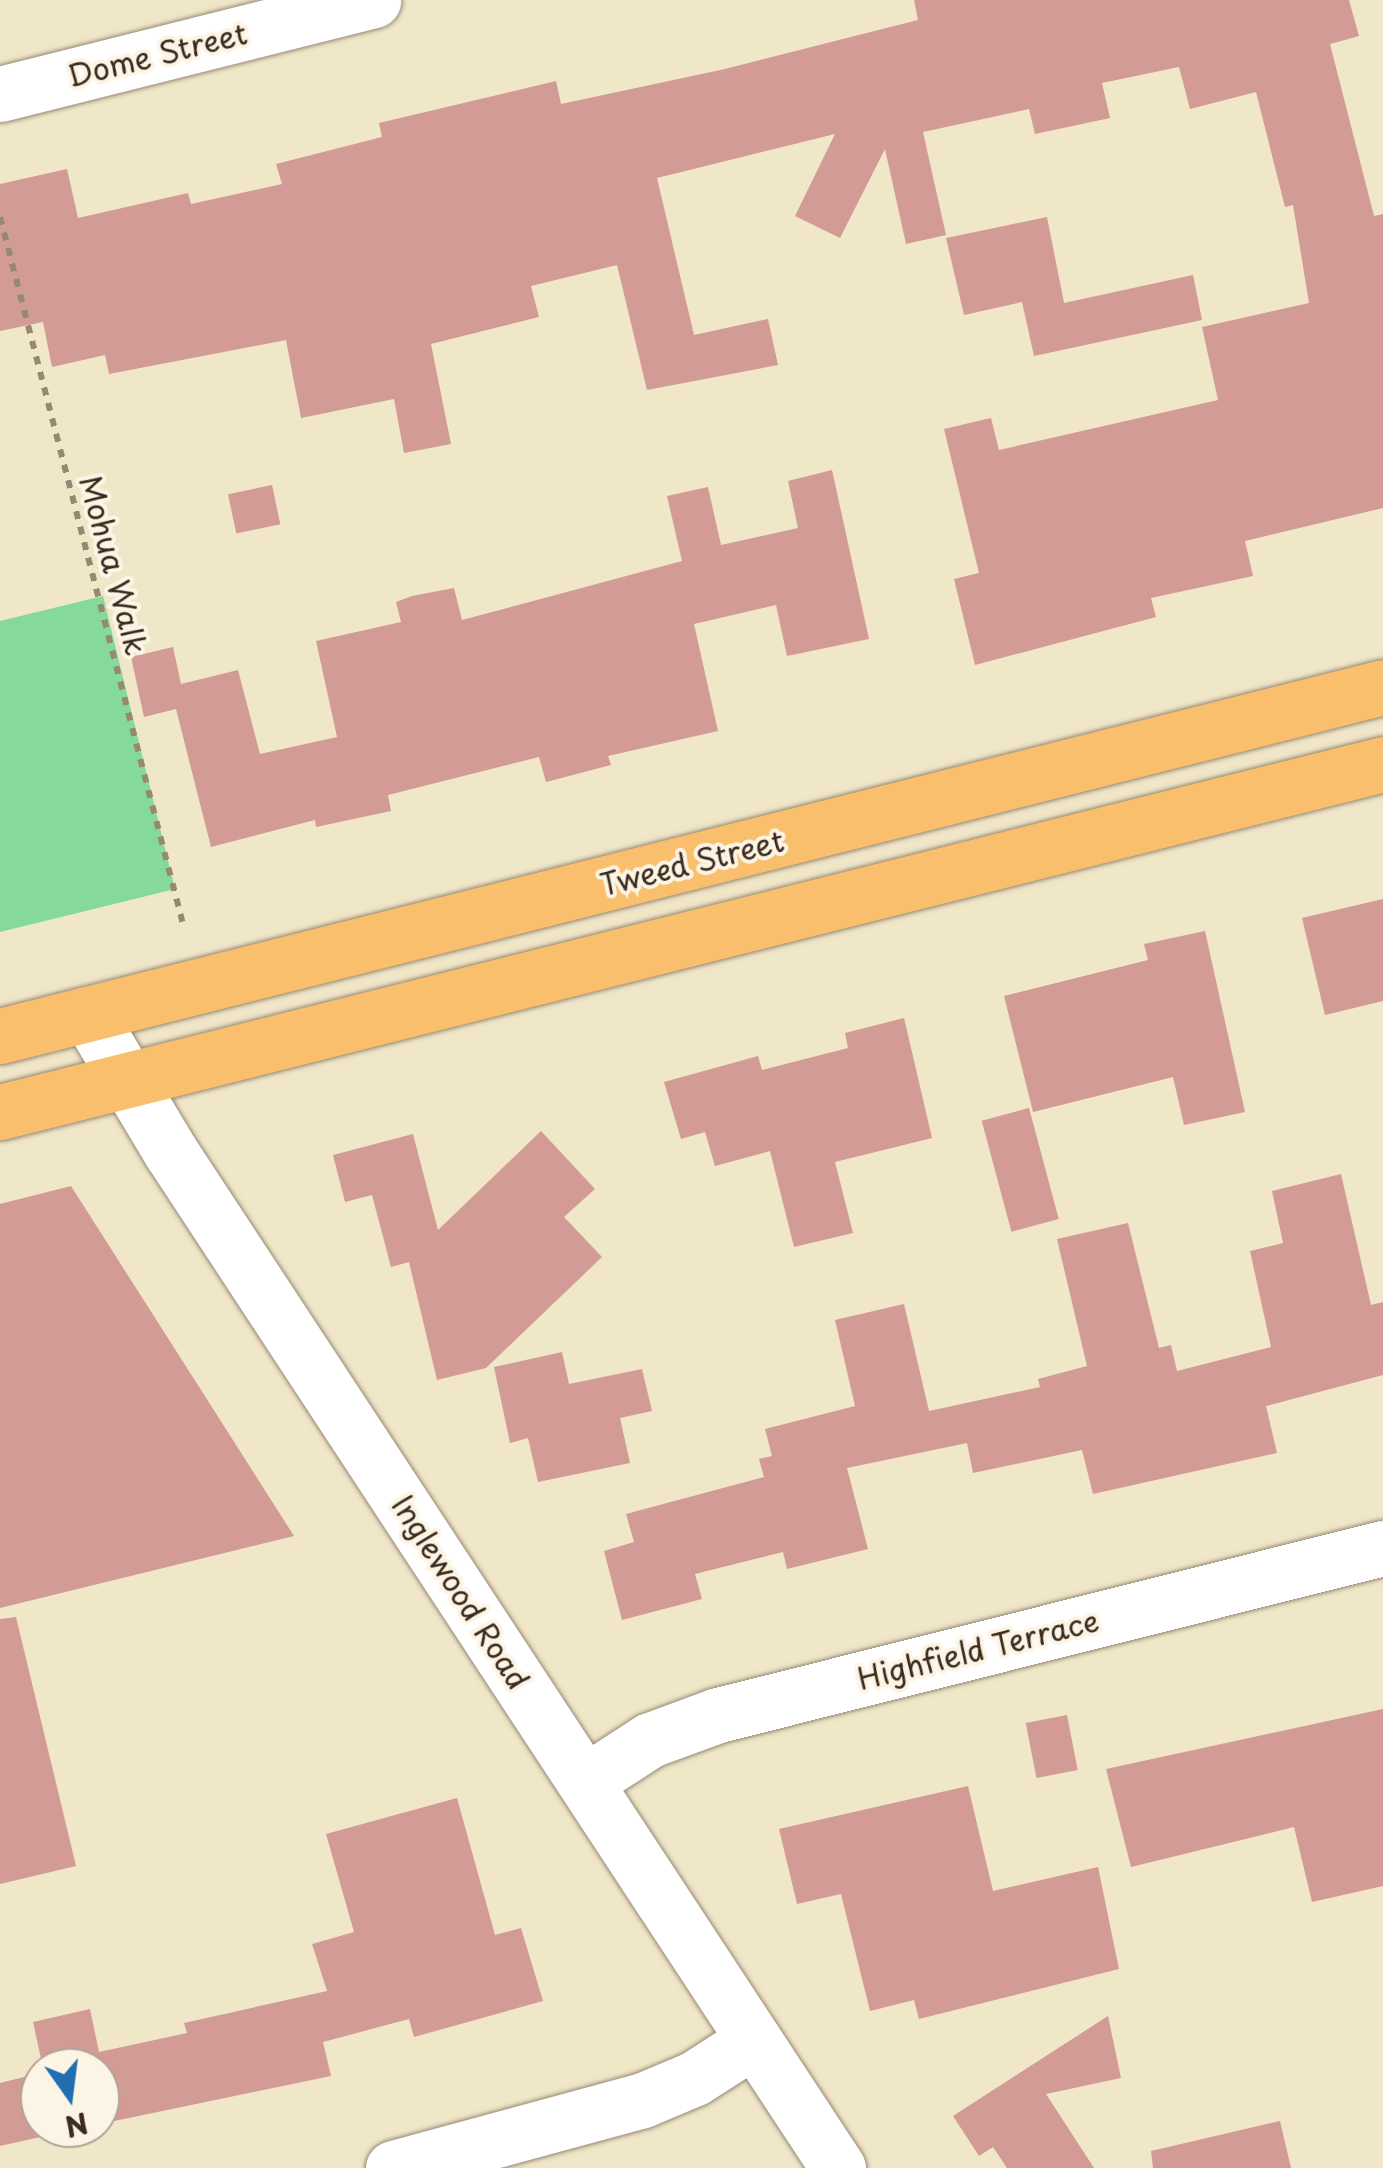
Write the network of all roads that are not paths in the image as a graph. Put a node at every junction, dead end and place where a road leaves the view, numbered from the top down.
1 (373, 0) edge
2 (0, 94) edge
3 (1383, 688) edge
4 (1383, 764) edge
5 (88, 1014) junction
6 (0, 1036) edge
7 (126, 1079) junction
8 (0, 1112) edge
9 (1383, 1548) edge
10 (585, 1782) junction
11 (754, 2040) junction
12 (394, 2168) edge
13 (838, 2168) edge

1 - 2 street, Dome Street
3 - 5 main road, Tweed Street
4 - 7 main road
5 - 6 main road, Tweed Street
5 - 7 street, Inglewood Road
7 - 8 main road
7 - 10 street, Inglewood Road
9 - 10 street, Highfield Terrace
10 - 11 street, Inglewood Road
11 - 12 street
11 - 13 street, Inglewood Road

